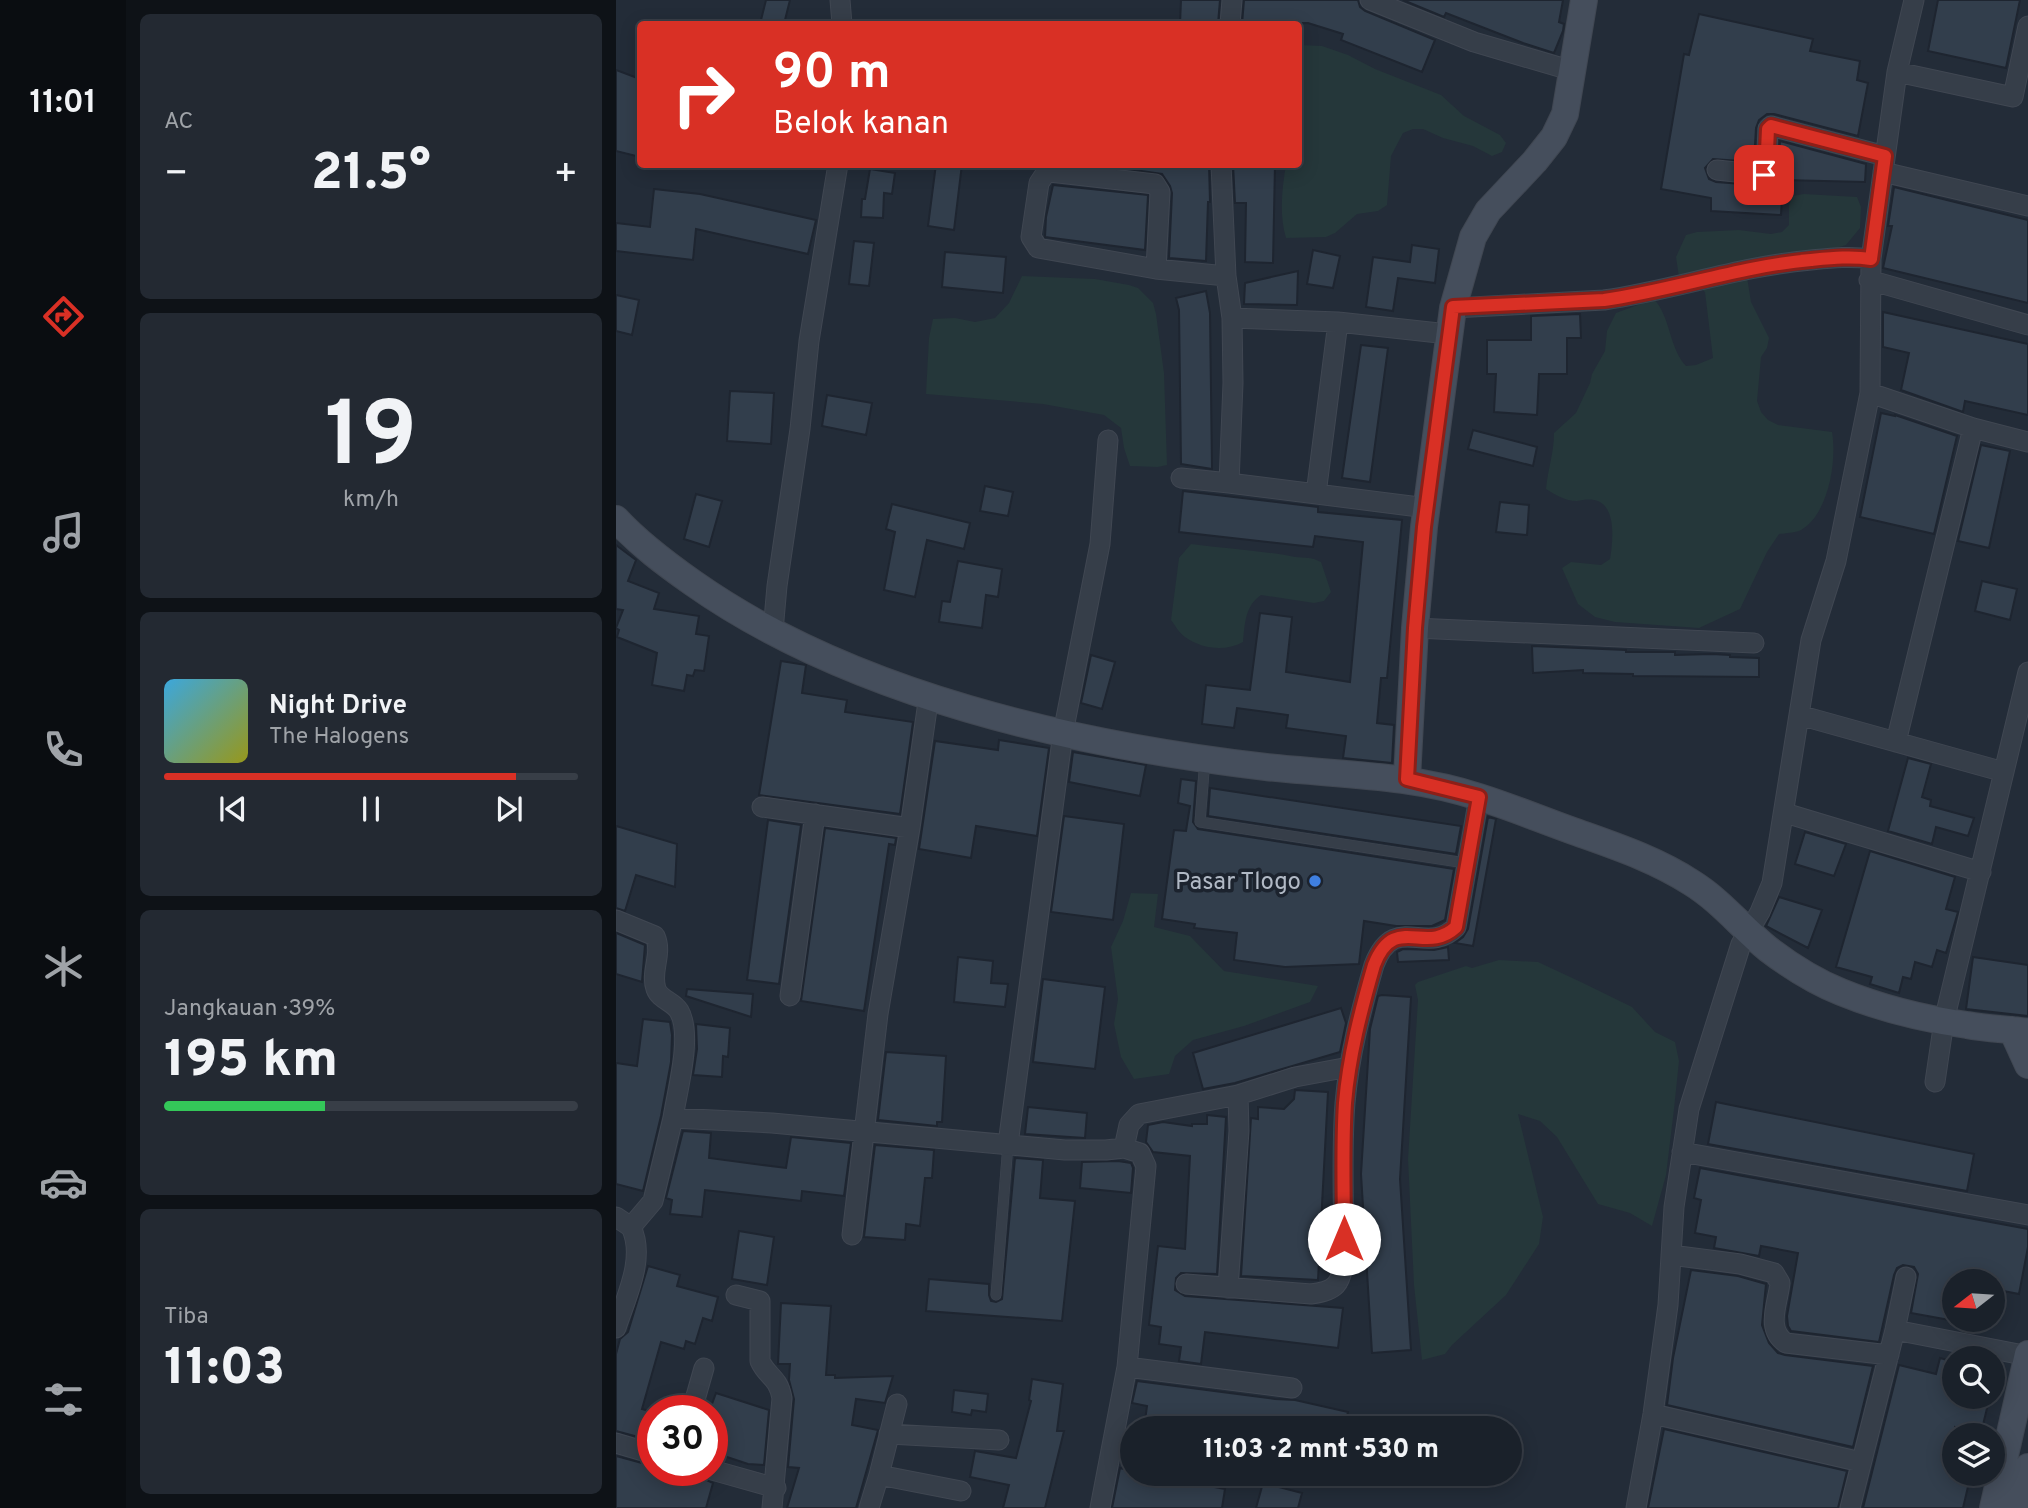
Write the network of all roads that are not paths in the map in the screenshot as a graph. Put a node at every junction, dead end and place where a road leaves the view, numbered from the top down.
1 (840, 0) edge
2 (1231, 0) edge
3 (1370, 0) edge
4 (1584, 0) edge
5 (1913, 0) edge
6 (842, 21) edge
7 (1230, 21) edge
8 (2028, 26) edge
9 (1573, 71) junction
10 (1897, 72) junction
11 (2021, 99) edge
12 (1884, 164) junction
13 (837, 168) edge
14 (1221, 168) edge
15 (1717, 170) dead end
16 (2028, 206) edge
17 (1862, 258) junction
18 (1156, 269) junction
19 (1226, 276) junction
20 (1869, 280) junction
21 (1453, 307) junction
22 (1232, 318) junction
23 (1338, 323) junction
24 (2028, 325) edge
25 (1448, 334) junction
26 (1870, 393) junction
27 (1973, 428) junction
28 (1108, 440) dead end
29 (2028, 442) edge
30 (1181, 478) dead end
31 (1229, 483) junction
32 (1316, 494) junction
33 (1427, 508) junction
34 (616, 519) edge
35 (1415, 628) junction
36 (773, 631) junction
37 (1754, 643) dead end
38 (2028, 672) edge
39 (929, 695) junction
40 (1798, 715) junction
41 (1063, 733) junction
42 (1896, 742) junction
43 (1205, 758) junction
44 (2004, 772) junction
45 (1407, 779) junction
46 (1479, 797) junction
47 (762, 807) dead end
48 (1785, 813) junction
49 (815, 814) junction
50 (910, 828) junction
51 (1459, 862) dead end
52 (1981, 872) junction
53 (616, 920) edge
54 (1748, 929) junction
55 (790, 996) dead end
56 (1944, 1021) junction
57 (2020, 1031) edge
58 (2028, 1065) edge
59 (1349, 1067) junction
60 (1935, 1082) dead end
61 (1238, 1095) junction
62 (673, 1118) junction
63 (866, 1133) junction
64 (1008, 1144) junction
65 (1124, 1147) junction
66 (1682, 1152) junction
67 (2028, 1215) edge
68 (624, 1222) edge
69 (852, 1235) dead end
70 (1671, 1255) junction
71 (1906, 1277) dead end
72 (1186, 1284) dead end
73 (1228, 1288) junction
74 (736, 1295) dead end
75 (996, 1295) dead end
76 (616, 1328) edge
77 (1895, 1330) junction
78 (2028, 1355) edge
79 (1889, 1356) junction
80 (1127, 1367) junction
81 (704, 1368) dead end
82 (1292, 1388) dead end
83 (696, 1395) edge
84 (897, 1404) dead end
85 (1653, 1414) junction
86 (889, 1434) junction
87 (999, 1440) dead end
88 (616, 1443) edge
89 (637, 1449) edge
90 (1861, 1462) junction
91 (2028, 1467) edge
92 (728, 1475) edge
93 (879, 1475) junction
94 (775, 1488) junction
95 (961, 1492) dead end
96 (772, 1508) edge
97 (869, 1508) edge
98 (1100, 1508) edge
99 (1636, 1508) edge
100 (1850, 1508) edge
101 (1993, 1508) edge
102 (2019, 1508) edge

1 - 6 street
2 - 7 street
3 - 9 street
4 - 9 street
5 - 10 street
8 - 11 street
9 - 21 street
10 - 11 street
10 - 12 street
12 - 15 street
12 - 16 street
12 - 17 street
13 - 36 street
14 - 19 street
17 - 20 street
17 - 21 street
18 - 18 street
18 - 19 street
19 - 22 street
20 - 24 street
20 - 26 street
21 - 25 street
22 - 23 street
22 - 31 street
23 - 25 street
23 - 32 street
25 - 33 street
26 - 27 street
26 - 40 street
27 - 29 street
27 - 42 street
28 - 41 street
30 - 31 street
31 - 32 street
32 - 33 street
33 - 35 street
34 - 36 street
35 - 37 street
35 - 45 street
36 - 39 street
38 - 44 street
39 - 41 street
39 - 50 street
40 - 42 street
40 - 48 street
41 - 43 street
41 - 64 street
42 - 44 street
43 - 45 street
43 - 51 lane
44 - 52 street
45 - 46 street
46 - 54 street
46 - 59 street
47 - 49 street
48 - 52 street
48 - 54 street
49 - 50 street
49 - 55 street
50 - 63 street
52 - 56 street
53 - 62 street
54 - 56 street
54 - 66 street
56 - 57 street
56 - 60 street
57 - 58 street
59 - 61 street
59 - 73 street
61 - 65 street
61 - 73 street
62 - 63 street
62 - 68 street
63 - 64 street
63 - 69 street
64 - 65 street
64 - 75 lane
65 - 80 street
66 - 67 street
66 - 70 street
68 - 76 street
70 - 79 street
70 - 85 street
71 - 77 street
72 - 73 street
74 - 94 street
77 - 78 street
77 - 79 street
78 - 101 street
79 - 90 street
80 - 82 street
80 - 98 street
81 - 83 street
84 - 86 street
85 - 90 street
85 - 99 street
86 - 87 street
86 - 93 street
88 - 89 street
90 - 100 street
91 - 102 street
92 - 94 street
93 - 95 street
93 - 97 street
94 - 96 street

